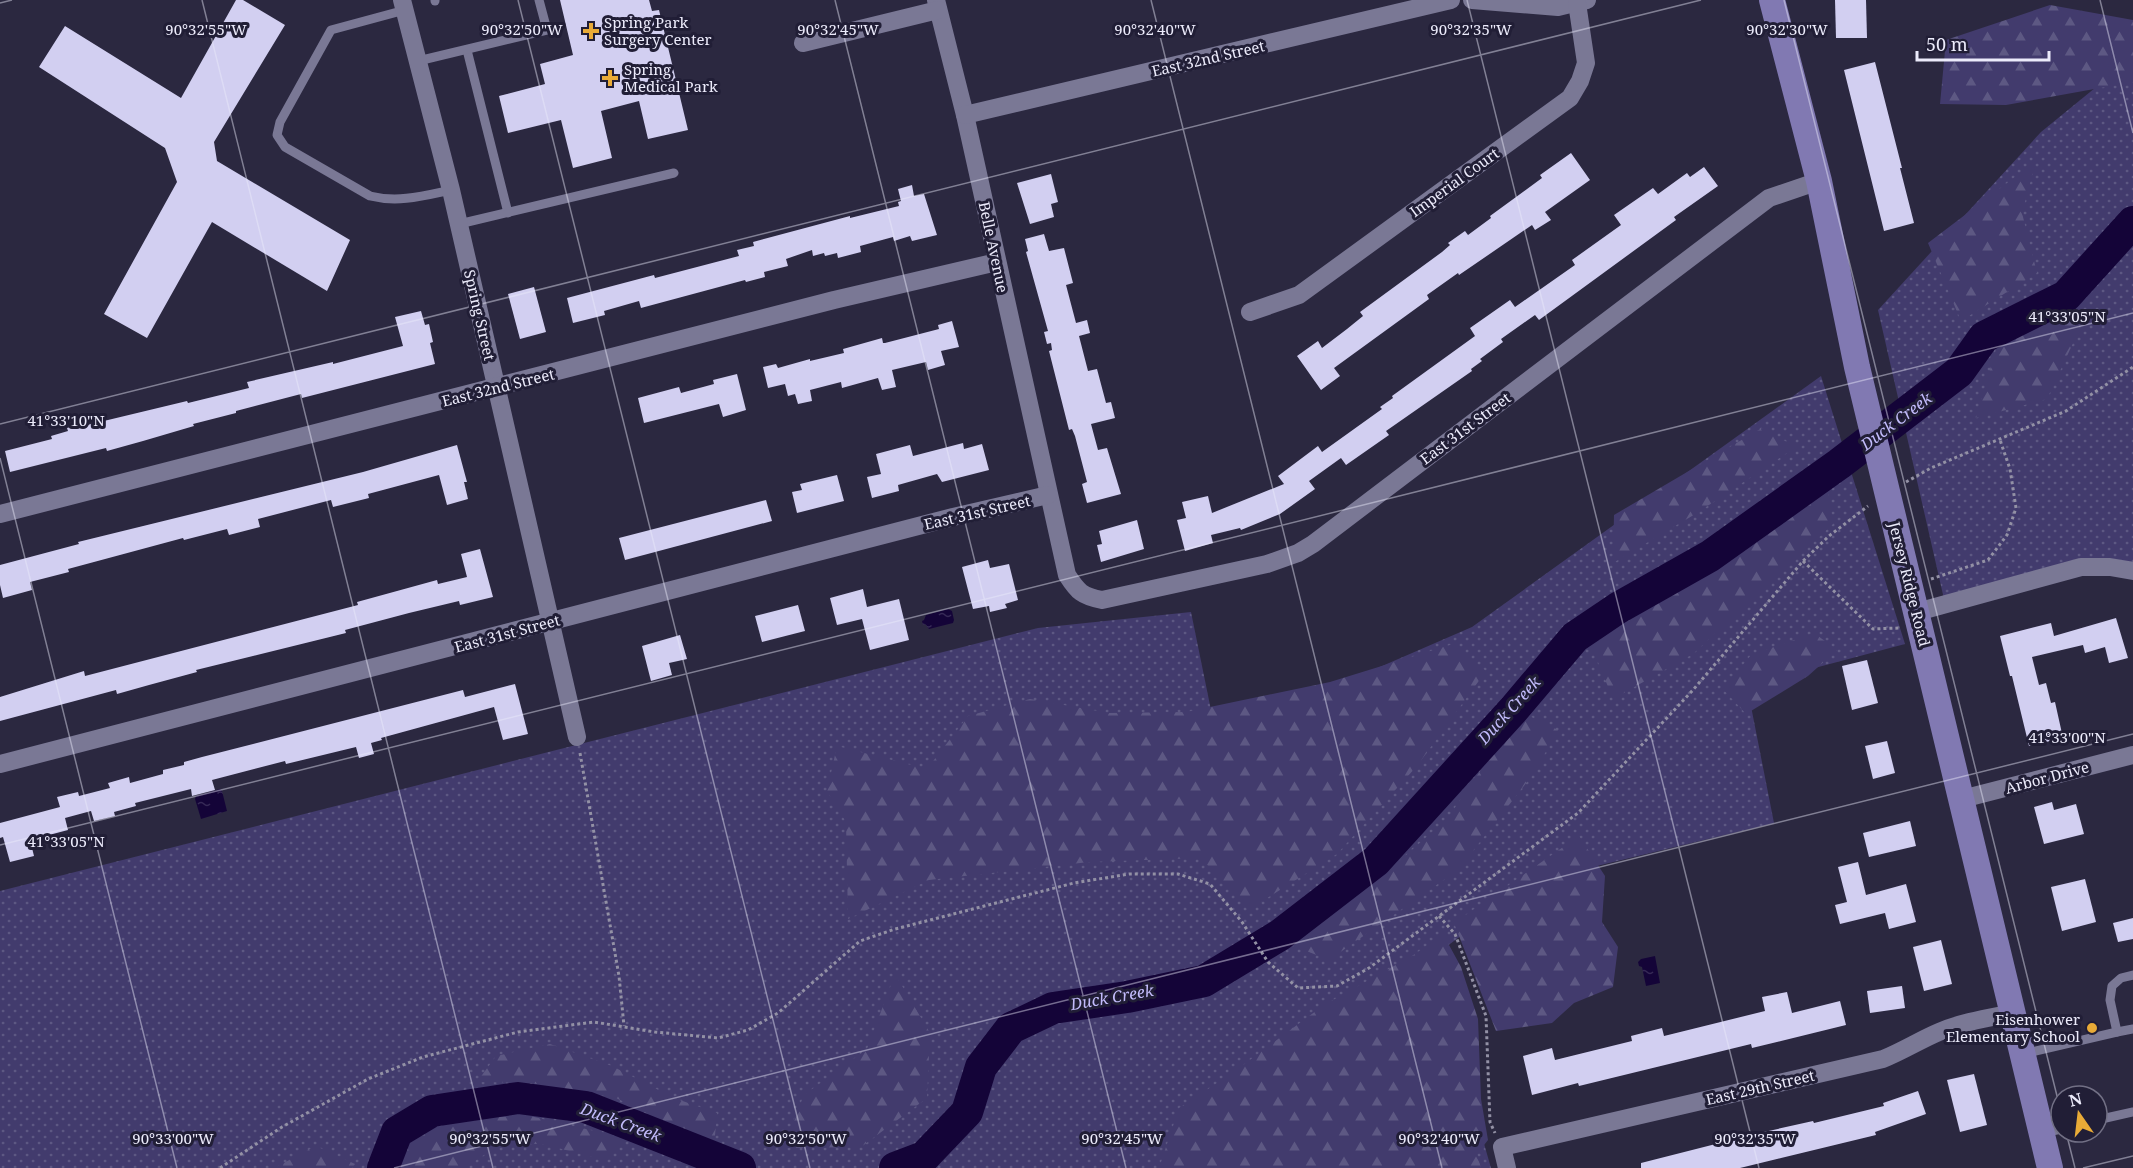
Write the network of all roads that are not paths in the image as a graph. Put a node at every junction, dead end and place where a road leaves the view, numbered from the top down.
1 (539, 0) edge
2 (1451, 0) edge
3 (1472, 0) edge
4 (1772, 0) edge
5 (1582, 2) edge
6 (404, 5) edge
7 (937, 5) edge
8 (803, 43) dead end
9 (467, 50) junction
10 (418, 61) junction
11 (965, 116) junction
12 (674, 173) dead end
13 (1819, 181) junction
14 (451, 190) junction
15 (508, 213) junction
16 (459, 224) junction
17 (997, 262) junction
18 (1250, 312) dead end
19 (496, 387) junction
20 (1048, 495) junction
21 (0, 514) edge
22 (2133, 571) edge
23 (1918, 617) junction
24 (550, 621) junction
25 (577, 736) road end
26 (2133, 755) edge
27 (0, 764) edge
28 (1962, 799) junction
29 (2133, 975) edge
30 (2013, 1013) junction
31 (2133, 1029) edge
32 (2117, 1032) junction
33 (2023, 1054) junction
34 (2133, 1112) edge
35 (2109, 1117) edge
36 (2049, 1126) edge
37 (2051, 1144) edge
38 (1507, 1168) edge
39 (2050, 1168) edge

1 - 9 lane
2 - 11 street, East 32nd Street
3 - 5 street
4 - 13 street, Jersey Ridge Road
5 - 18 street, Imperial Court
6 - 10 street, Spring Street
6 - 14 lane
7 - 8 street
7 - 11 street, Belle Avenue
9 - 10 lane
9 - 15 lane
10 - 14 street, Spring Street
11 - 17 street, Belle Avenue
12 - 15 lane
13 - 20 street, East 31st Street
13 - 23 street, Jersey Ridge Road
14 - 16 street, Spring Street
15 - 16 lane
16 - 19 street, Spring Street
17 - 19 street, East 32nd Street
17 - 20 street, Belle Avenue
19 - 21 street, East 32nd Street
19 - 24 street, Spring Street
20 - 24 street, East 31st Street
22 - 23 street
23 - 28 street, Jersey Ridge Road
24 - 25 street, Spring Street
24 - 27 street, East 31st Street
26 - 28 street, Arbor Drive
28 - 30 street, Jersey Ridge Road
29 - 32 lane
30 - 33 street, Jersey Ridge Road
30 - 38 street, East 29th Street
31 - 32 lane
32 - 33 lane
33 - 36 street, Jersey Ridge Road
34 - 35 lane
37 - 39 street, Jersey Ridge Road

